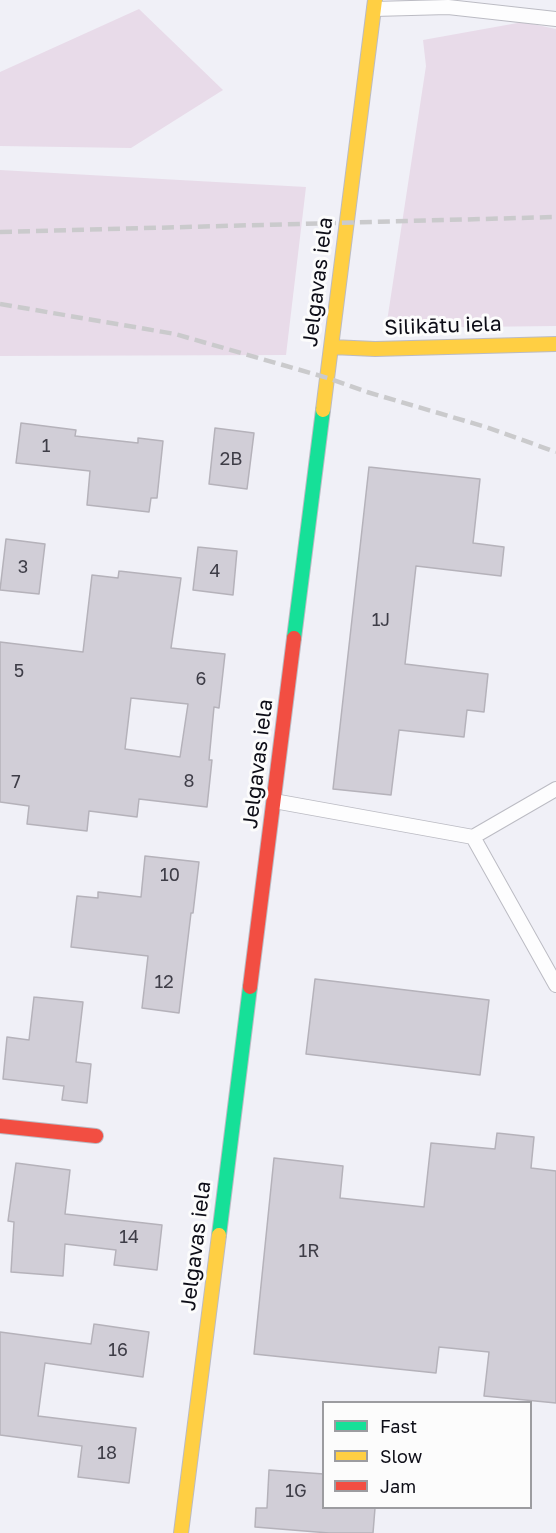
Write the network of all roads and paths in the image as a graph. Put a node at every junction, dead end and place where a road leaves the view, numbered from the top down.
1 (375, 5) edge
2 (556, 20) edge
3 (556, 344) edge
4 (332, 346) junction
5 (556, 789) edge
6 (274, 801) junction
7 (473, 837) junction
8 (556, 986) edge
9 (0, 1126) edge
10 (96, 1136) dead end
11 (181, 1533) edge

1 - 2 lane
1 - 4 street, Jelgavas iela
3 - 4 street, Silikātu iela
4 - 6 street, Jelgavas iela
5 - 7 lane
6 - 7 lane
6 - 11 street, Jelgavas iela
7 - 8 lane
9 - 10 street

